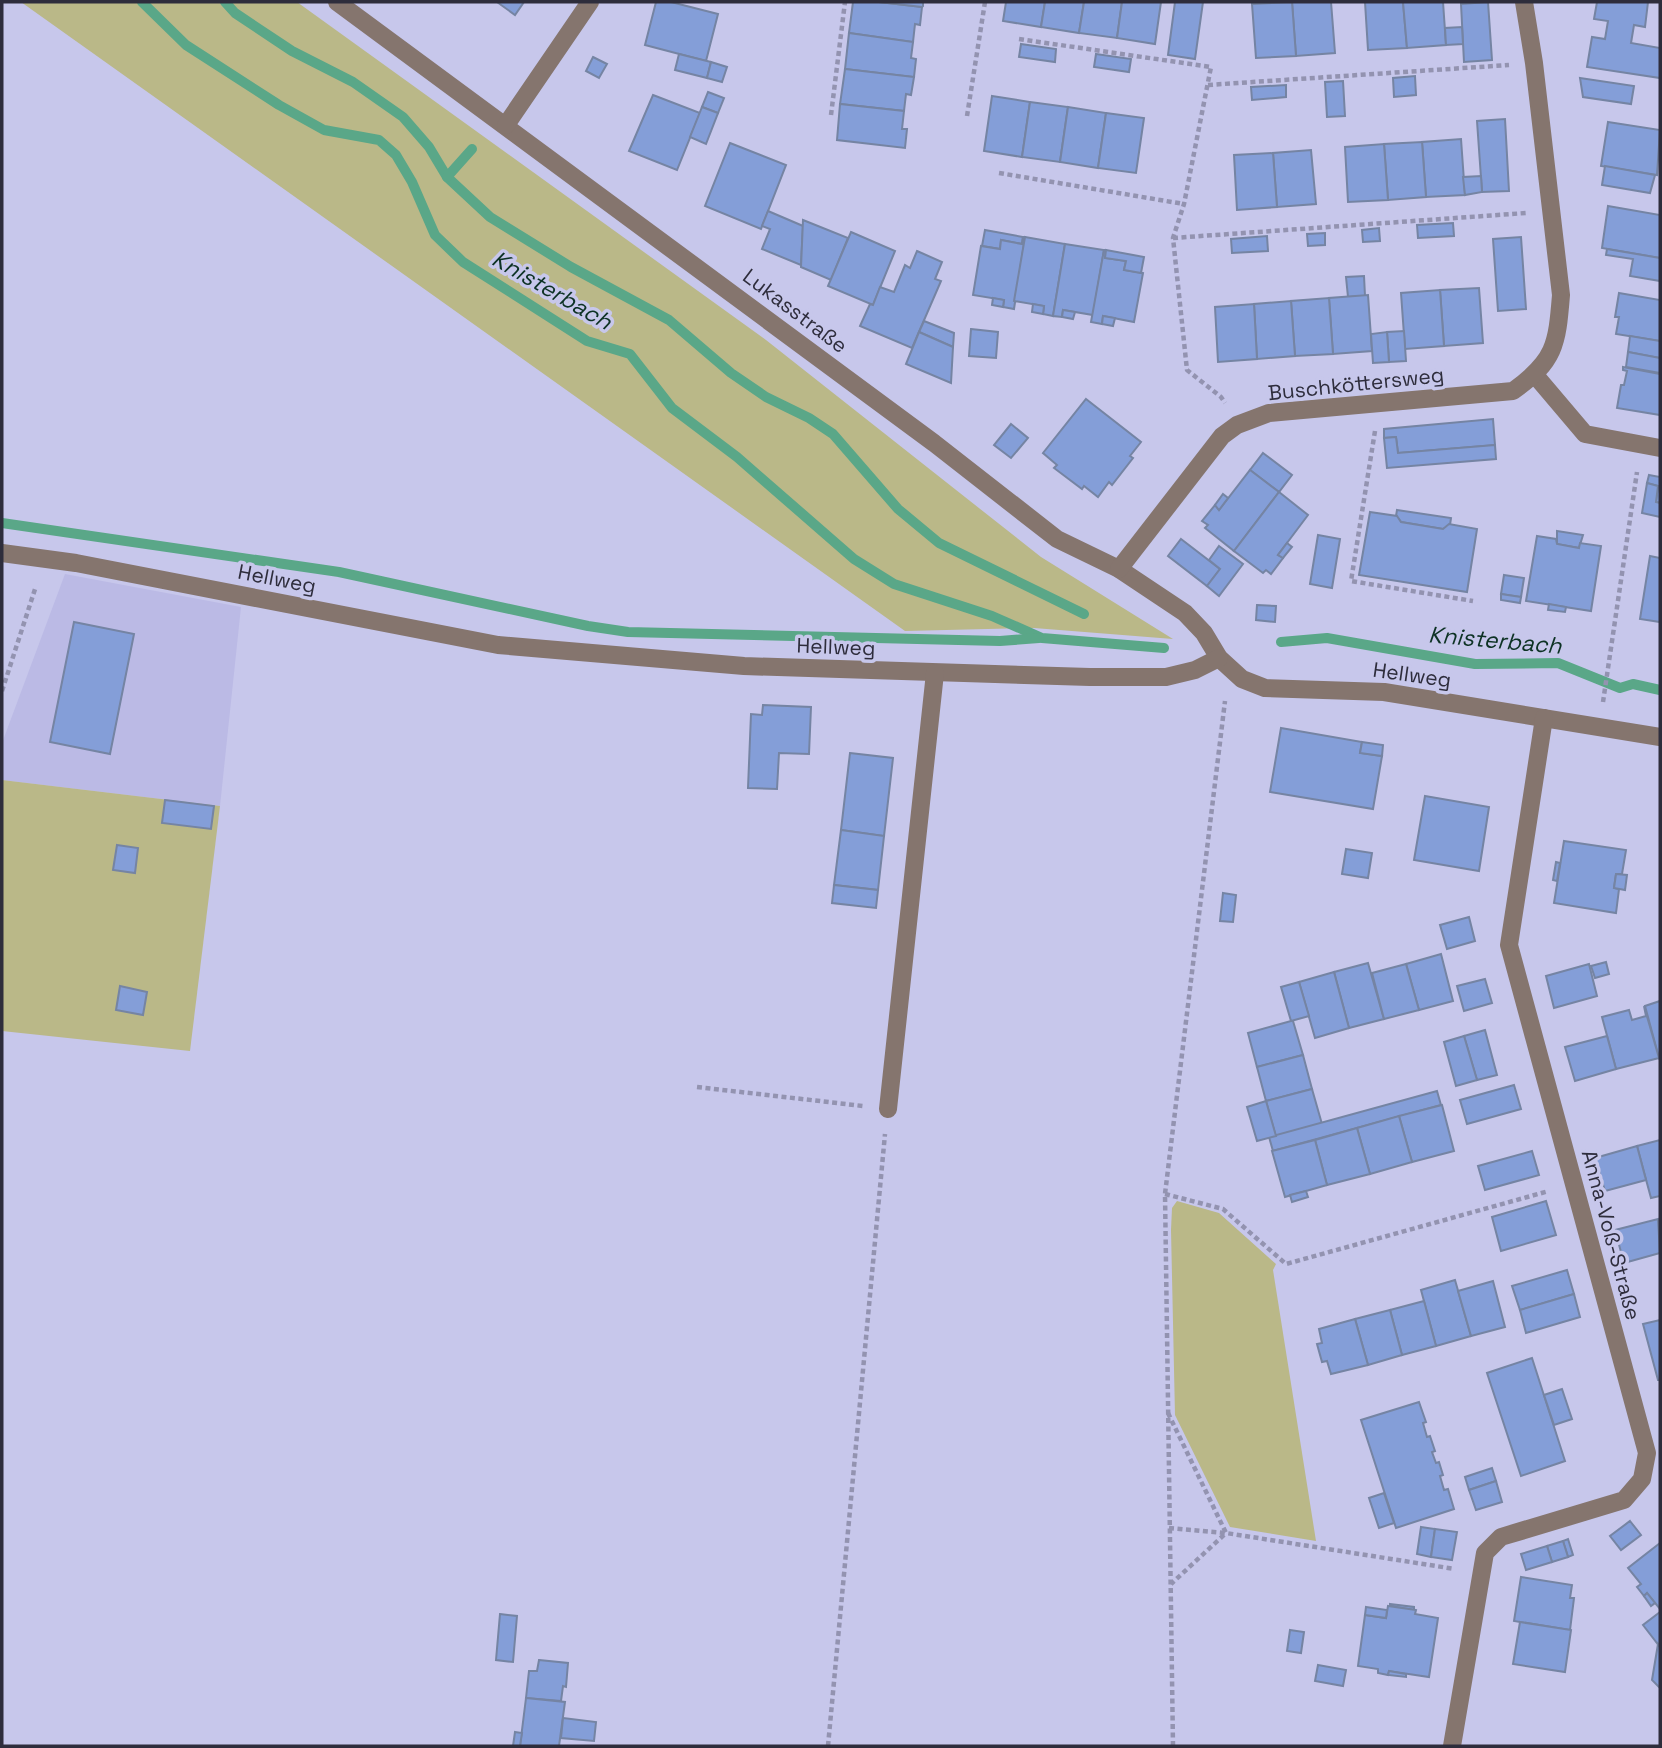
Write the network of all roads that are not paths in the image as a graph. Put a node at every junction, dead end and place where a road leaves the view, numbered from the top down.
1 (337, 2) edge
2 (590, 2) edge
3 (1524, 2) edge
4 (506, 125) junction
5 (1535, 375) junction
6 (1651, 447) edge
7 (2, 553) edge
8 (1119, 569) junction
9 (1219, 658) junction
10 (935, 673) junction
11 (1544, 718) junction
12 (1660, 737) edge
13 (888, 1109) road end
14 (1452, 1746) edge

1 - 4 street, Lukasstraße
2 - 4 street
3 - 5 street, Buschköttersweg
4 - 8 street, Lukasstraße
5 - 6 street
5 - 8 street, Buschköttersweg
7 - 10 street, Hellweg
8 - 9 street, Lukasstraße
9 - 10 street, Hellweg
9 - 11 street, Hellweg
10 - 13 street
11 - 12 street, Hellweg
11 - 14 street, Anna-Voß-Straße

